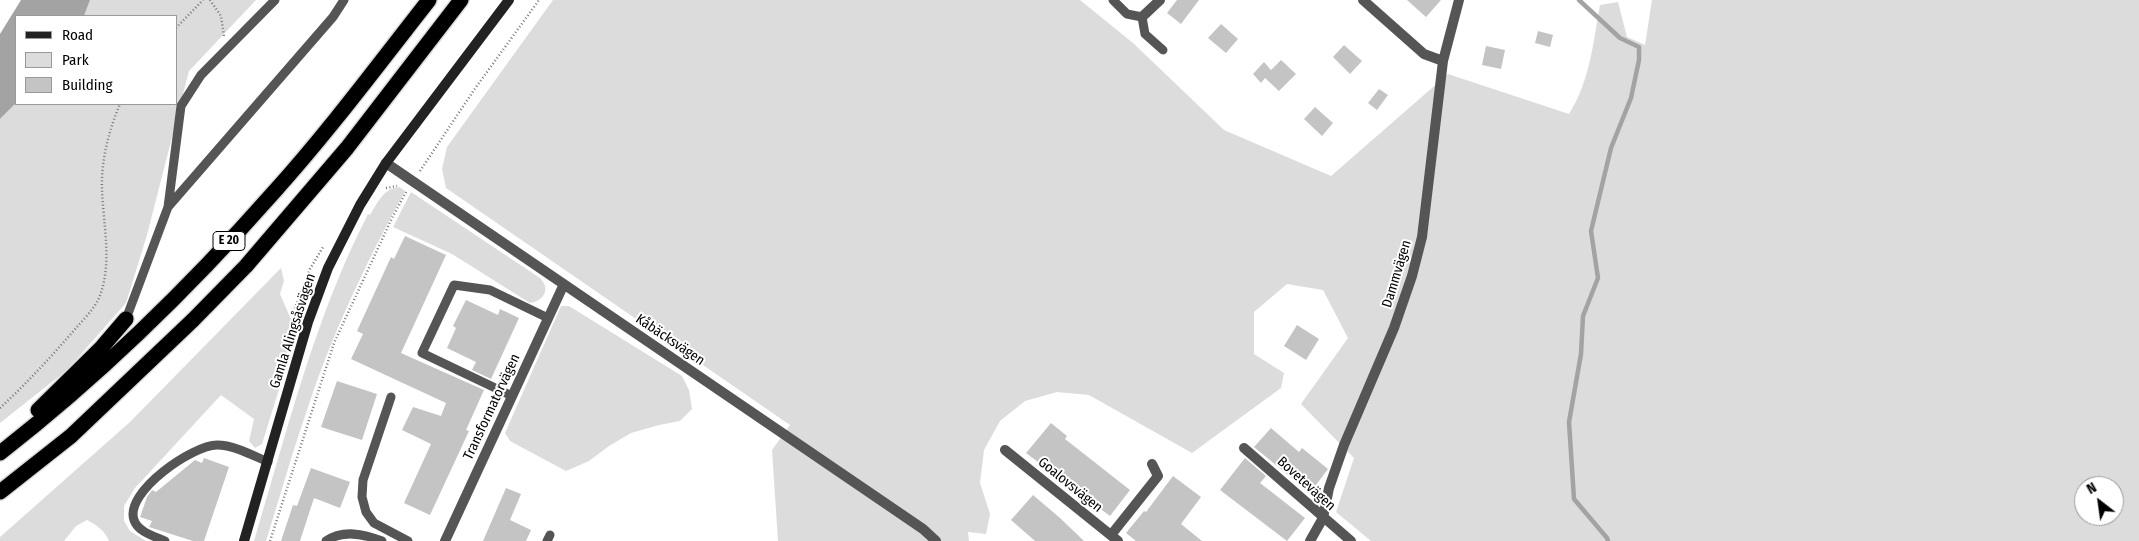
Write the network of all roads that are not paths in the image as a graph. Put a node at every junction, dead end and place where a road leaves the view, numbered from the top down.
1 (274, 0) edge
2 (344, 0) edge
3 (428, 0) edge
4 (461, 0) edge
5 (509, 0) edge
6 (1113, 0) edge
7 (1160, 0) edge
8 (1363, 0) edge
9 (1458, 0) edge
10 (1142, 17) junction
11 (1163, 50) dead end
12 (1444, 62) junction
13 (386, 163) junction
14 (168, 207) junction
15 (564, 284) junction
16 (548, 318) junction
17 (126, 319) joint
18 (512, 396) junction
19 (391, 397) dead end
20 (0, 445) edge
21 (1244, 448) dead end
22 (1004, 450) dead end
23 (0, 454) edge
24 (268, 462) junction
25 (1152, 464) dead end
26 (0, 492) edge
27 (1323, 518) junction
28 (1115, 538) edge
29 (164, 541) edge
30 (244, 541) edge
31 (326, 541) edge
32 (382, 541) edge
33 (408, 541) edge
34 (445, 541) edge
35 (936, 541) edge
36 (1310, 541) edge
37 (1351, 541) edge

1 - 14 lane
2 - 14 lane
3 - 23 highway, E 20
4 - 26 highway, E 20
5 - 13 street, Gamla Alingsåsvägen
6 - 10 lane
7 - 10 street
8 - 12 street
9 - 12 street, Dammvägen
10 - 11 lane
12 - 27 street, Dammvägen
13 - 15 street, Kåbäcksvägen
13 - 24 street, Gamla Alingsåsvägen
14 - 17 lane
15 - 16 street, Transformatorvägen
15 - 35 street, Kåbäcksvägen
16 - 18 street, Transformatorvägen
16 - 18 lane
17 - 20 highway
18 - 34 street, Transformatorvägen
19 - 33 lane
21 - 27 street, Bovetevägen
22 - 28 street, Goalovsvägen
24 - 29 lane
24 - 30 street, Gamla Alingsåsvägen
25 - 28 street
27 - 36 street, Dammvägen
27 - 37 street, Bovetevägen
31 - 32 lane

